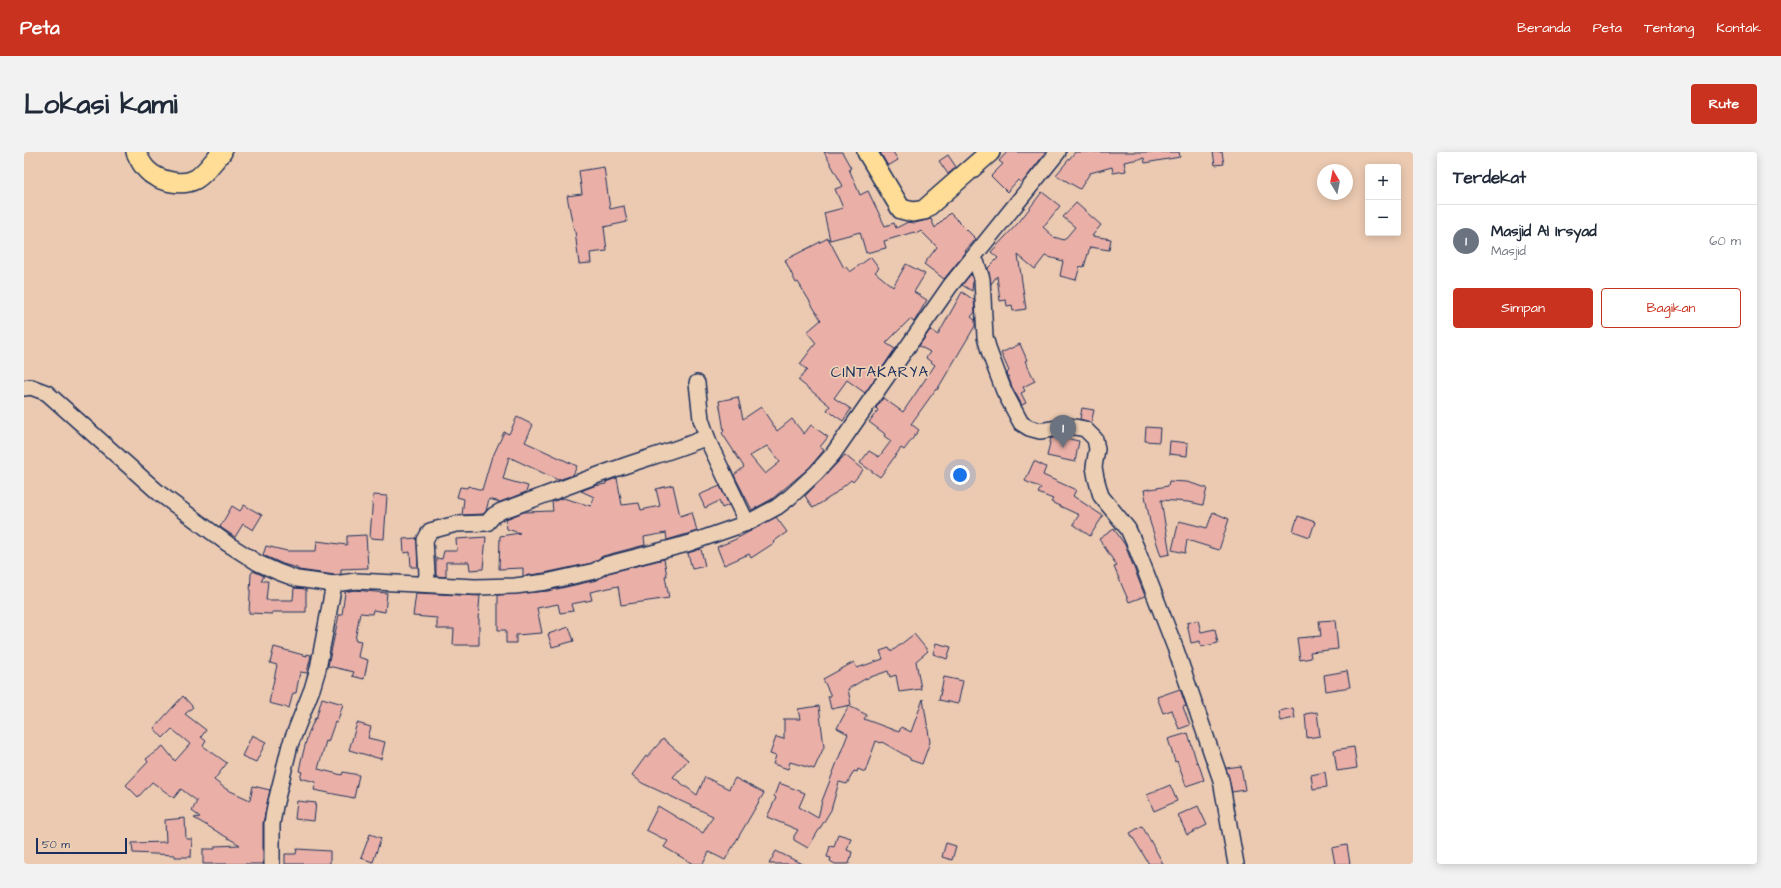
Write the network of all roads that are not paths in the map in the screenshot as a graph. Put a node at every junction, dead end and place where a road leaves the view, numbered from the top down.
1 (136, 152) edge
2 (222, 152) edge
3 (867, 152) edge
4 (990, 152) edge
5 (1058, 152) edge
6 (973, 258) junction
7 (697, 383) dead end
8 (24, 388) edge
9 (707, 438) junction
10 (747, 523) junction
11 (334, 584) junction
12 (425, 584) junction
13 (272, 864) edge
14 (1236, 864) edge

1 - 2 main road
3 - 4 main road
5 - 6 street
6 - 10 street
6 - 14 street
7 - 9 street
8 - 11 street
9 - 10 street
9 - 12 street
10 - 12 street
11 - 12 street
11 - 13 street

